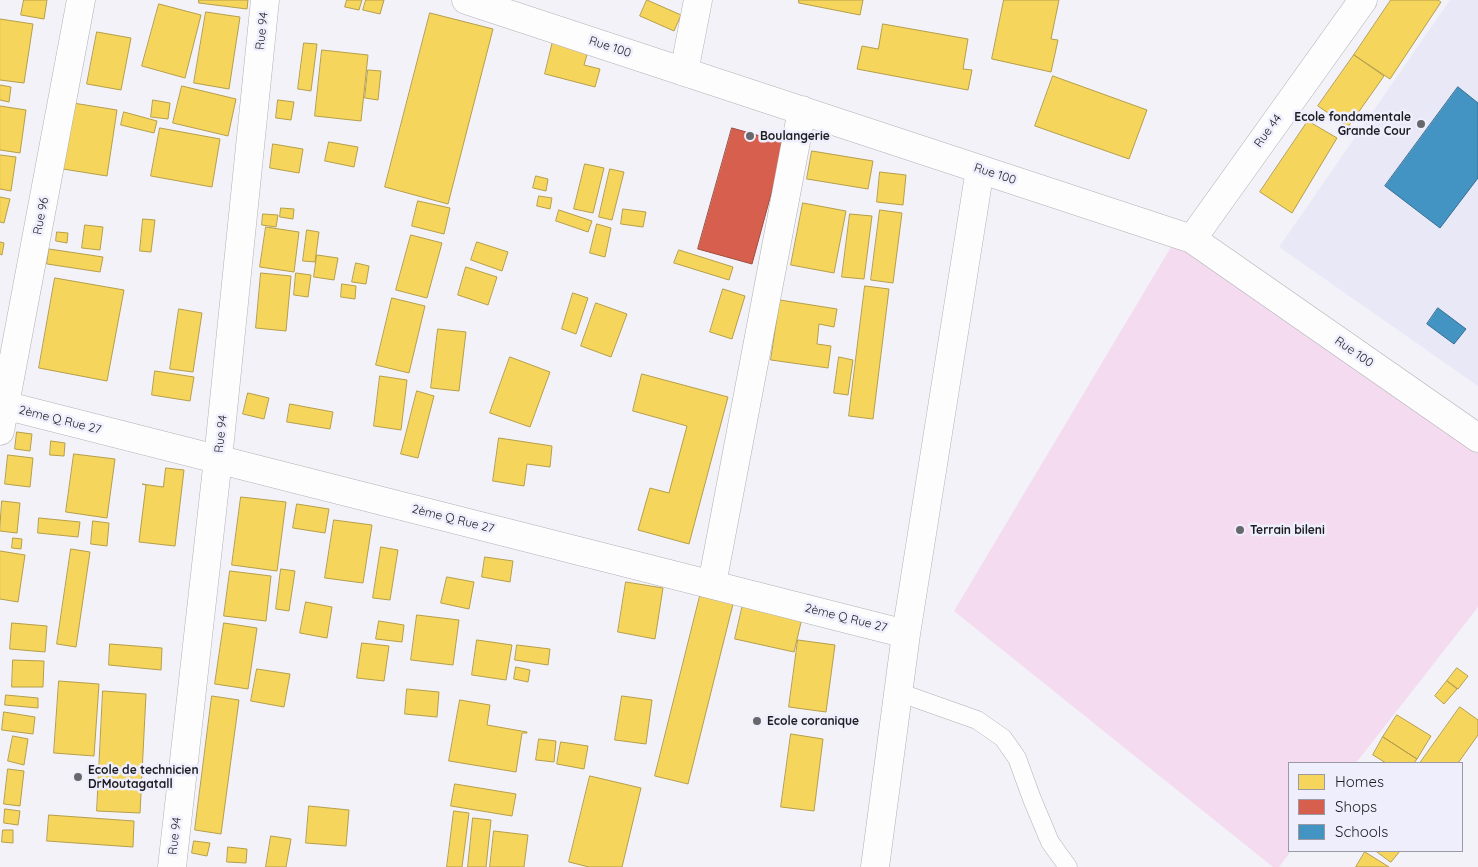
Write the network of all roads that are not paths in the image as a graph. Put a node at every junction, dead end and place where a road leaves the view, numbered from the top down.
1 (81, 0) edge
2 (265, 0) edge
3 (466, 0) edge
4 (698, 0) edge
5 (1363, 0) edge
6 (520, 9) edge
7 (684, 72) junction
8 (802, 110) junction
9 (980, 169) junction
10 (1192, 239) junction
11 (2, 414) edge
12 (1478, 438) edge
13 (218, 459) junction
14 (712, 584) junction
15 (906, 634) junction
16 (898, 692) junction
17 (172, 867) edge
18 (875, 867) edge
19 (1068, 867) edge

1 - 11 street, Rue 96
2 - 13 street, Rue 94
3 - 6 street, Rue 100
4 - 7 street
5 - 10 street, Rue 44
6 - 7 street, Rue 100
7 - 8 street, Rue 100
8 - 9 street, Rue 100
8 - 14 street
9 - 10 street, Rue 100
9 - 15 street
10 - 12 street, Rue 100
11 - 13 street, 2ème Q Rue 27
13 - 14 street, 2ème Q Rue 27
13 - 17 street, Rue 94
14 - 15 street, 2ème Q Rue 27
15 - 16 street
16 - 18 street
16 - 19 lane

